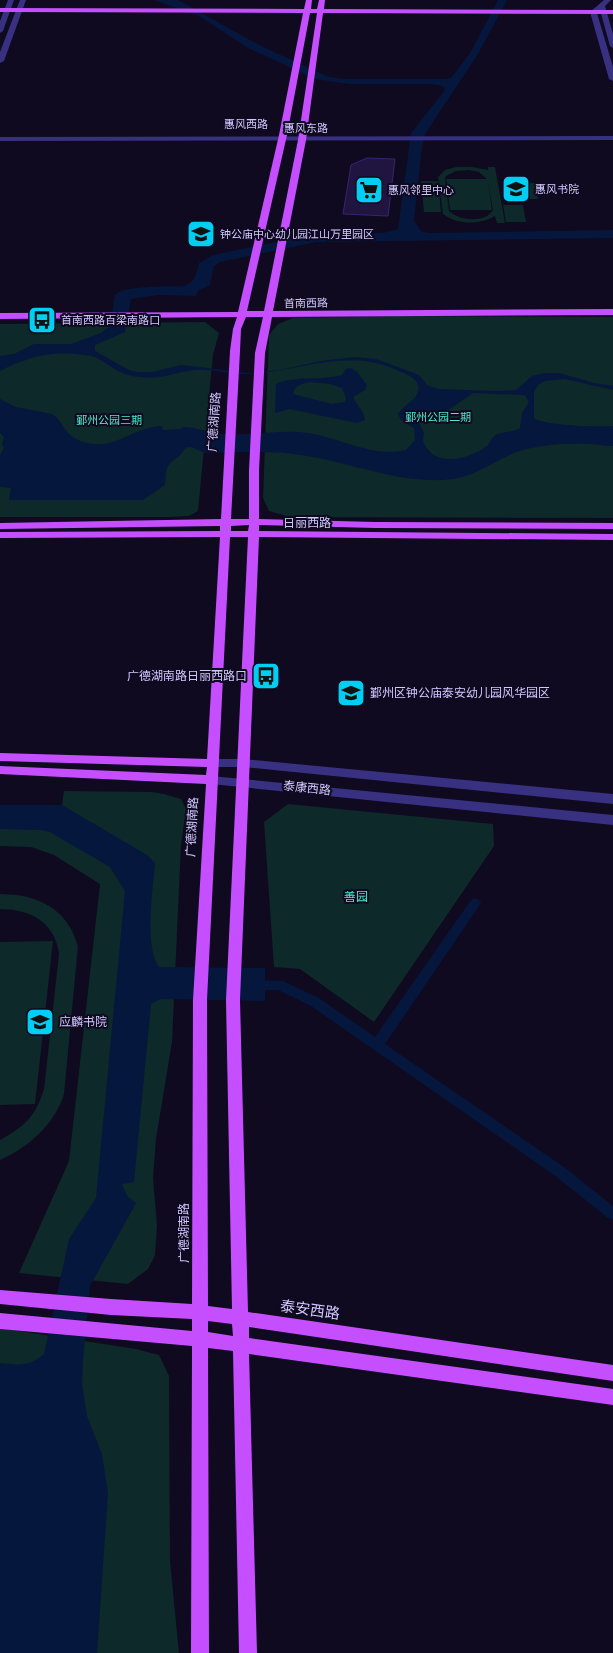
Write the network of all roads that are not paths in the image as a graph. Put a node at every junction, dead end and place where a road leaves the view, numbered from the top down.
1 (608, 0) edge
2 (0, 3) edge
3 (10, 4) edge
4 (22, 4) edge
5 (308, 6) edge
6 (321, 6) edge
7 (613, 6) edge
8 (481, 9) junction
9 (602, 9) junction
10 (0, 10) edge
11 (593, 12) junction
12 (613, 12) edge
13 (0, 31) edge
14 (613, 46) edge
15 (0, 61) edge
16 (613, 78) edge
17 (0, 137) edge
18 (613, 137) edge
19 (282, 138) junction
20 (302, 138) junction
21 (613, 305) edge
22 (0, 309) edge
23 (243, 311) junction
24 (268, 311) junction
25 (613, 312) edge
26 (0, 316) edge
27 (0, 526) edge
28 (613, 526) edge
29 (224, 528) junction
30 (253, 528) junction
31 (0, 535) edge
32 (613, 537) edge
33 (0, 757) edge
34 (212, 763) junction
35 (243, 763) junction
36 (0, 770) edge
37 (211, 780) junction
38 (242, 782) junction
39 (613, 798) edge
40 (613, 820) edge
41 (0, 1297) edge
42 (200, 1312) junction
43 (240, 1318) junction
44 (0, 1321) edge
45 (200, 1339) junction
46 (241, 1345) junction
47 (613, 1373) edge
48 (613, 1397) edge
49 (200, 1653) edge
50 (248, 1653) edge

1 - 9 street
2 - 3 main road
3 - 4 main road
3 - 10 main road
3 - 13 street
4 - 5 main road
4 - 15 street
5 - 6 main road
5 - 19 main road, 广德湖南路
6 - 8 main road
6 - 20 main road
7 - 9 main road
8 - 9 main road
8 - 11 main road
9 - 11 street
9 - 12 main road
9 - 14 street
11 - 16 street
17 - 19 street, 惠风东路
18 - 20 street, 惠风东路
19 - 20 street, 惠风东路
19 - 23 main road, 广德湖南路
20 - 24 main road
21 - 24 main road, 首南西路
22 - 23 main road, 首南西路
23 - 24 main road, 首南西路
23 - 26 main road, 首南西路
23 - 29 main road, 广德湖南路
24 - 25 main road, 首南西路
24 - 30 main road
27 - 29 main road, 日丽西路
28 - 30 main road
29 - 30 main road, 日丽西路
29 - 31 main road, 日丽西路
29 - 34 main road, 广德湖南路
30 - 32 main road, 日丽西路
30 - 35 main road
33 - 34 main road, 泰康西路
34 - 35 street, 泰康西路
34 - 37 main road, 广德湖南路
35 - 38 main road
35 - 39 street, 泰康西路
36 - 37 main road, 泰康西路
37 - 38 street, 泰康西路
37 - 42 main road, 广德湖南路
38 - 40 street, 泰康西路
38 - 43 main road
41 - 42 main road, 泰安西路
42 - 43 main road, 泰安西路
42 - 45 main road, 广德湖南路
43 - 46 main road
43 - 47 main road, 泰安西路
44 - 45 main road
45 - 46 main road
45 - 49 main road, 广德湖南路
46 - 48 main road
46 - 50 main road

